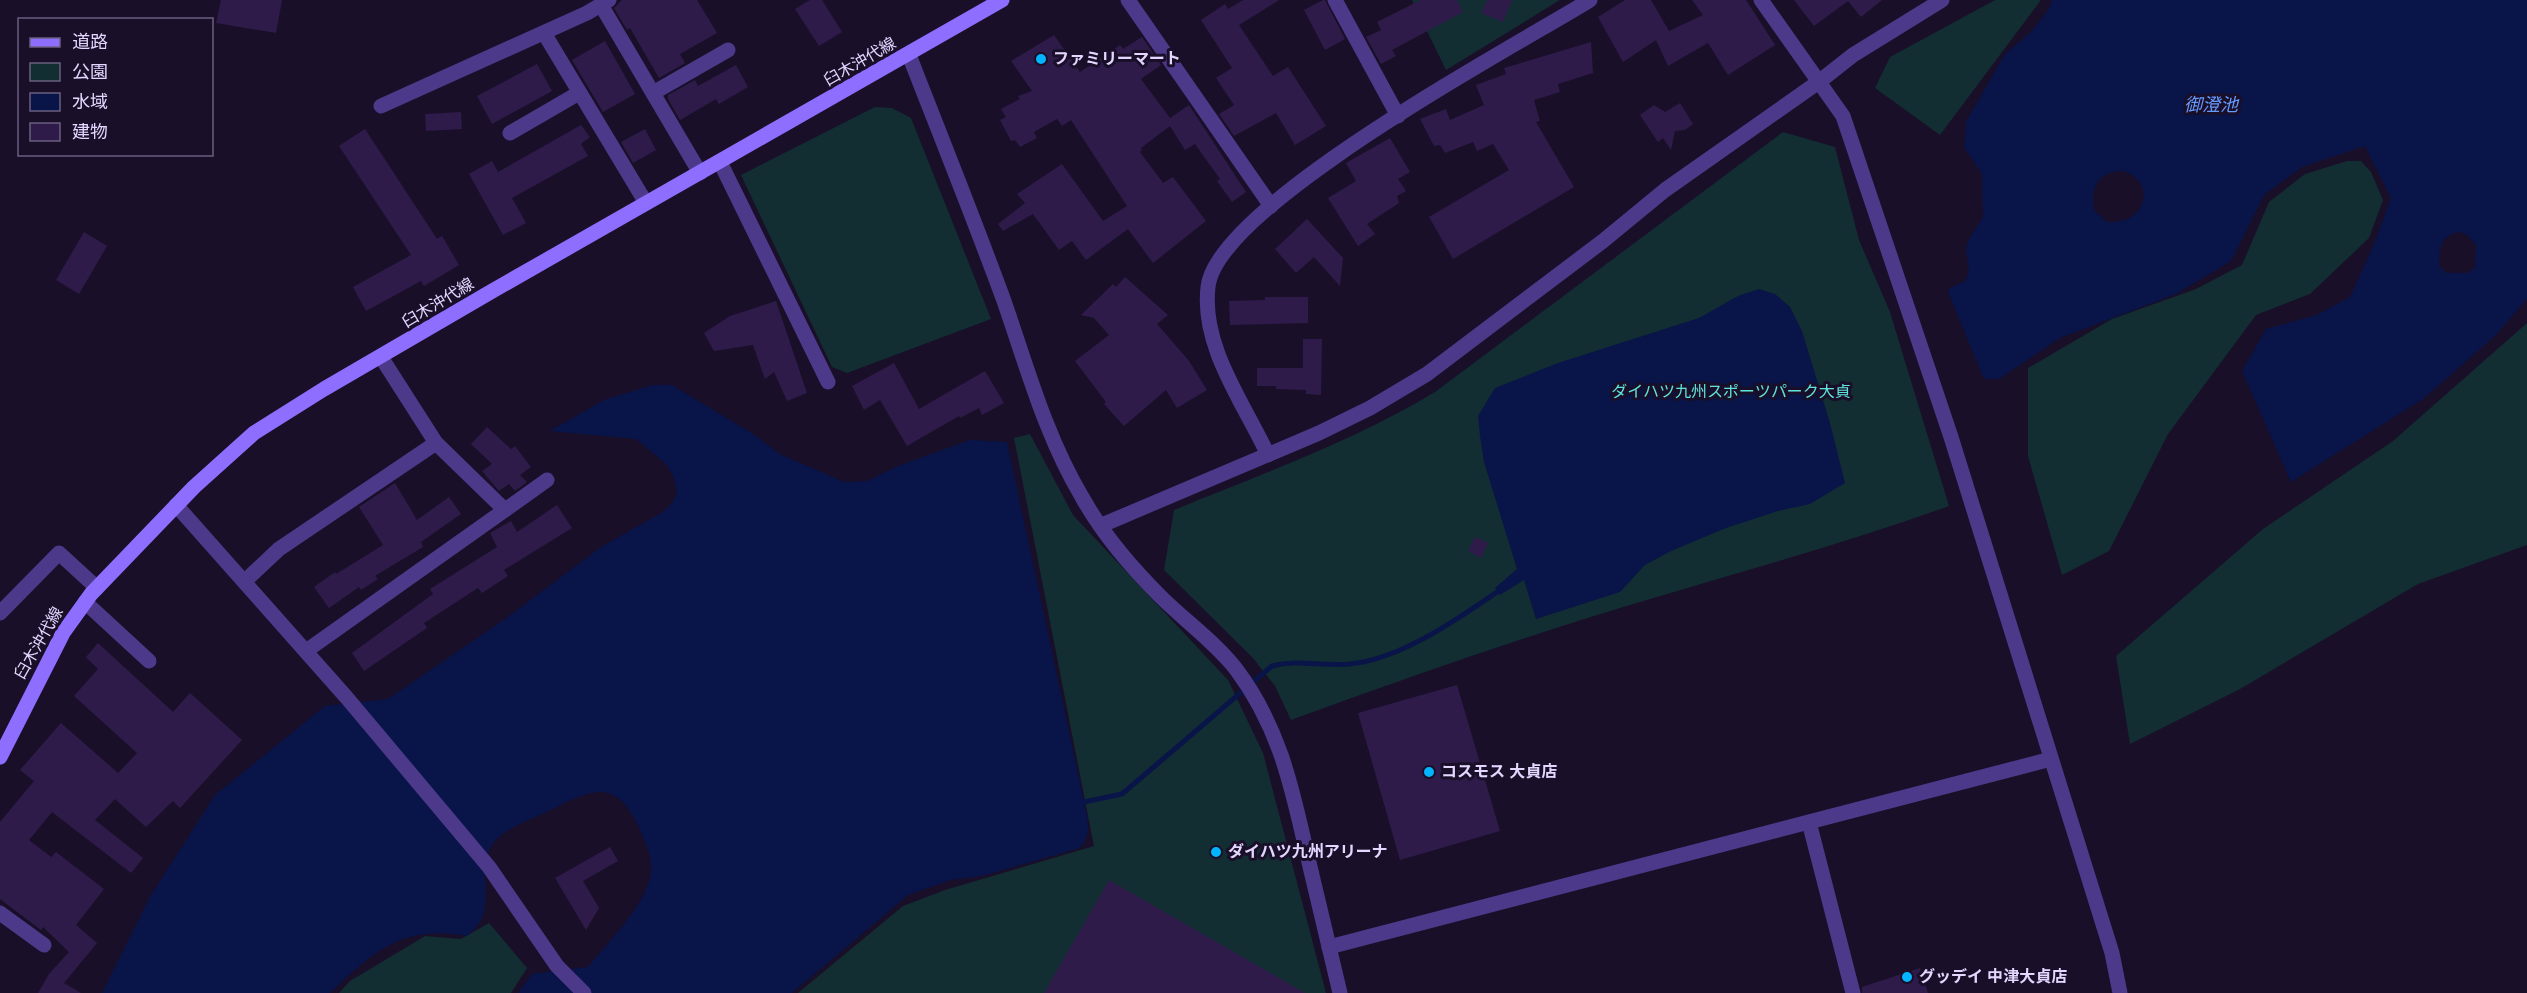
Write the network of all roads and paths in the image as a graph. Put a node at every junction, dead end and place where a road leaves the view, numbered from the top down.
1 (1002, 0) edge
2 (1128, 0) edge
3 (1335, 0) edge
4 (1590, 0) edge
5 (1761, 0) edge
6 (1942, 0) edge
7 (605, 2) edge
8 (544, 33) junction
9 (728, 50) dead end
10 (909, 55) junction
11 (1820, 81) junction
12 (579, 93) junction
13 (653, 93) junction
14 (381, 106) dead end
15 (1398, 116) junction
16 (510, 133) dead end
17 (720, 162) junction
18 (700, 173) junction
19 (646, 203) junction
20 (1271, 206) junction
21 (381, 357) junction
22 (828, 382) dead end
23 (436, 443) junction
24 (1268, 455) junction
25 (547, 480) dead end
26 (176, 505) junction
27 (505, 510) junction
28 (1102, 525) junction
29 (245, 581) junction
30 (97, 588) junction
31 (85, 602) junction
32 (0, 613) edge
33 (306, 651) junction
34 (149, 661) dead end
35 (0, 757) edge
36 (2051, 759) junction
37 (1809, 822) junction
38 (0, 913) edge
39 (44, 945) dead end
40 (1329, 947) junction
41 (584, 993) edge
42 (1340, 993) edge
43 (1853, 993) edge
44 (2120, 993) edge

1 - 10 main road, 臼木沖代線
2 - 20 street
3 - 15 street
4 - 15 street
5 - 11 street
6 - 11 street
7 - 8 street
7 - 13 street
8 - 12 street
8 - 14 street
9 - 13 street
10 - 17 main road, 臼木沖代線
10 - 28 street
11 - 24 street
11 - 36 street
12 - 16 street
12 - 19 street
13 - 18 street
15 - 20 street
17 - 18 main road, 臼木沖代線
17 - 22 street
18 - 19 main road, 臼木沖代線
19 - 21 main road, 臼木沖代線
20 - 24 street
21 - 23 street
21 - 26 main road, 臼木沖代線
23 - 27 street
23 - 29 street
24 - 28 street
25 - 27 street
26 - 29 street
26 - 30 main road, 臼木沖代線
27 - 33 street
28 - 40 street
29 - 33 street
30 - 31 main road, 臼木沖代線
30 - 32 street
31 - 34 street
31 - 35 main road, 臼木沖代線
33 - 41 street
36 - 37 street
36 - 44 street
37 - 40 street
37 - 43 street
38 - 39 street
40 - 42 street

